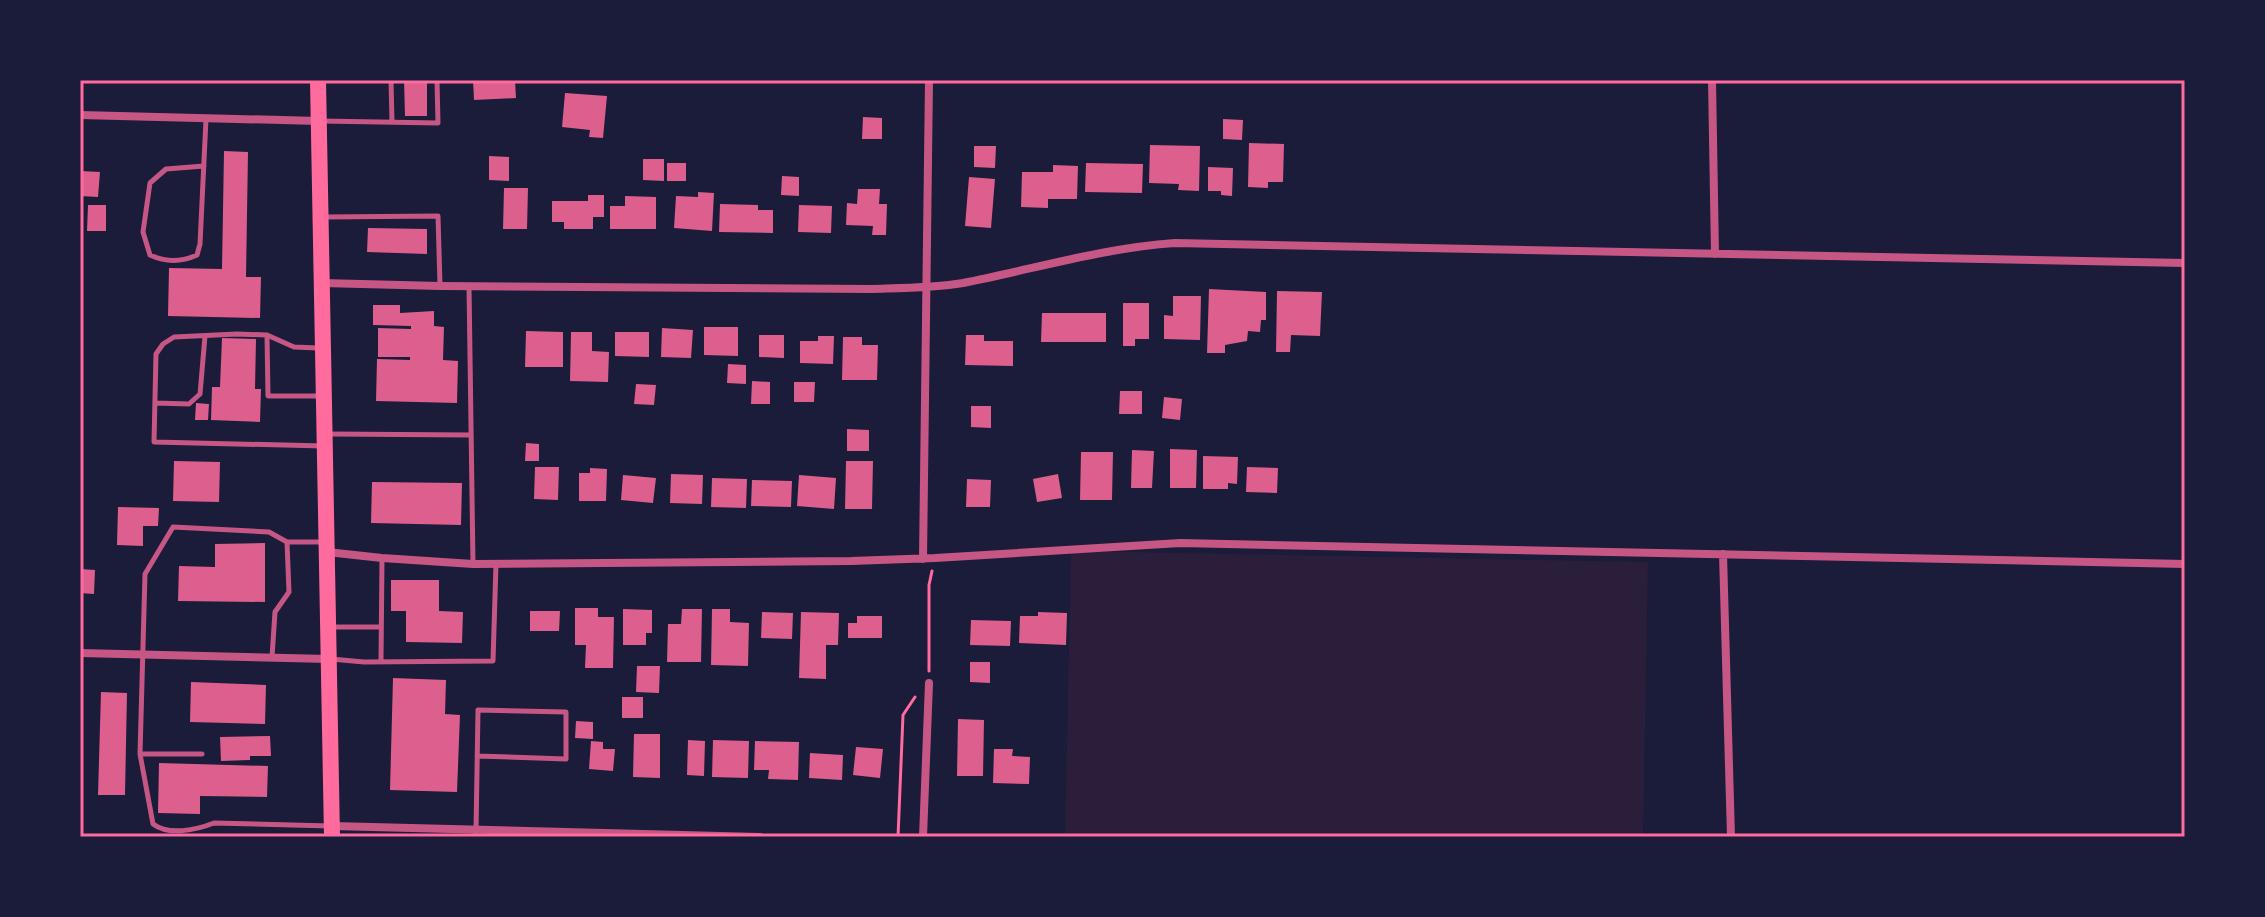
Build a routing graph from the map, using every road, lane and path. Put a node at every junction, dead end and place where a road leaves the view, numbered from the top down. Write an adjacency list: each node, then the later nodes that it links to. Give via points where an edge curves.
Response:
1 (318, 80): 8 (main road)
2 (391, 80): 9 (lane)
3 (437, 80): 9 (lane, via 438,123)
4 (929, 80): 17 (street)
5 (1712, 80): 12 (street)
6 (80, 115): 7 (street)
7 (206, 119): 8 (street); 10 (lane)
8 (319, 121): 9 (lane); 11 (main road)
9 (392, 122)
10 (204, 166): 10 (lane, via 197,255 185,261 159,260 150,255 143,232 150,183 166,169)
11 (320, 217): 14 (main road); 15 (lane, via 438,216)
12 (1715, 254): 13 (street); 17 (street, via 1175,243 1114,249)
13 (2185, 263)
14 (322, 283): 15 (street); 20 (main road)
15 (440, 286): 16 (street)
16 (469, 286): 17 (street); 23 (lane)
17 (925, 288): 29 (street)
18 (267, 335): 19 (lane); 20 (lane, via 294,347); 21 (lane, via 268,396)
19 (205, 336): 22 (lane, via 174,337 163,344 156,354); 22 (lane, via 200,394 189,404)
20 (323, 348): 21 (main road)
21 (324, 396): 24 (main road)
22 (155, 403): 24 (lane, via 154,442)
23 (471, 435): 24 (lane); 30 (lane)
24 (325, 440): 26 (main road)
25 (287, 542): 26 (lane); 36 (lane, via 269,532 173,527 145,574); 37 (lane, via 289,592 275,612)
26 (327, 547): 28 (street); 33 (main road)
27 (1723, 554): 29 (street, via 1180,543); 32 (street); 49 (street)
28 (382, 558): 30 (street); 34 (lane)
29 (923, 559): 31 (street)
30 (473, 564): 31 (street)
31 (496, 564): 39 (lane, via 493,661)
32 (2185, 564)
33 (328, 627): 34 (lane); 38 (main road)
34 (381, 627): 39 (lane)
35 (80, 653): 36 (street)
36 (142, 654): 37 (street); 41 (lane)
37 (272, 657): 38 (street)
38 (329, 659): 39 (lane); 44 (main road)
39 (381, 662)
40 (929, 683): 48 (street)
41 (140, 754): 42 (lane); 44 (lane, via 153,824 161,830 197,830 214,823)
42 (202, 754)
43 (477, 756): 43 (lane, via 566,759 566,712 478,710); 45 (lane)
44 (332, 832): 45 (street)
45 (476, 832): 46 (street)
46 (507, 835): 47 (street)
47 (760, 837)
48 (923, 837)
49 (1731, 837)

